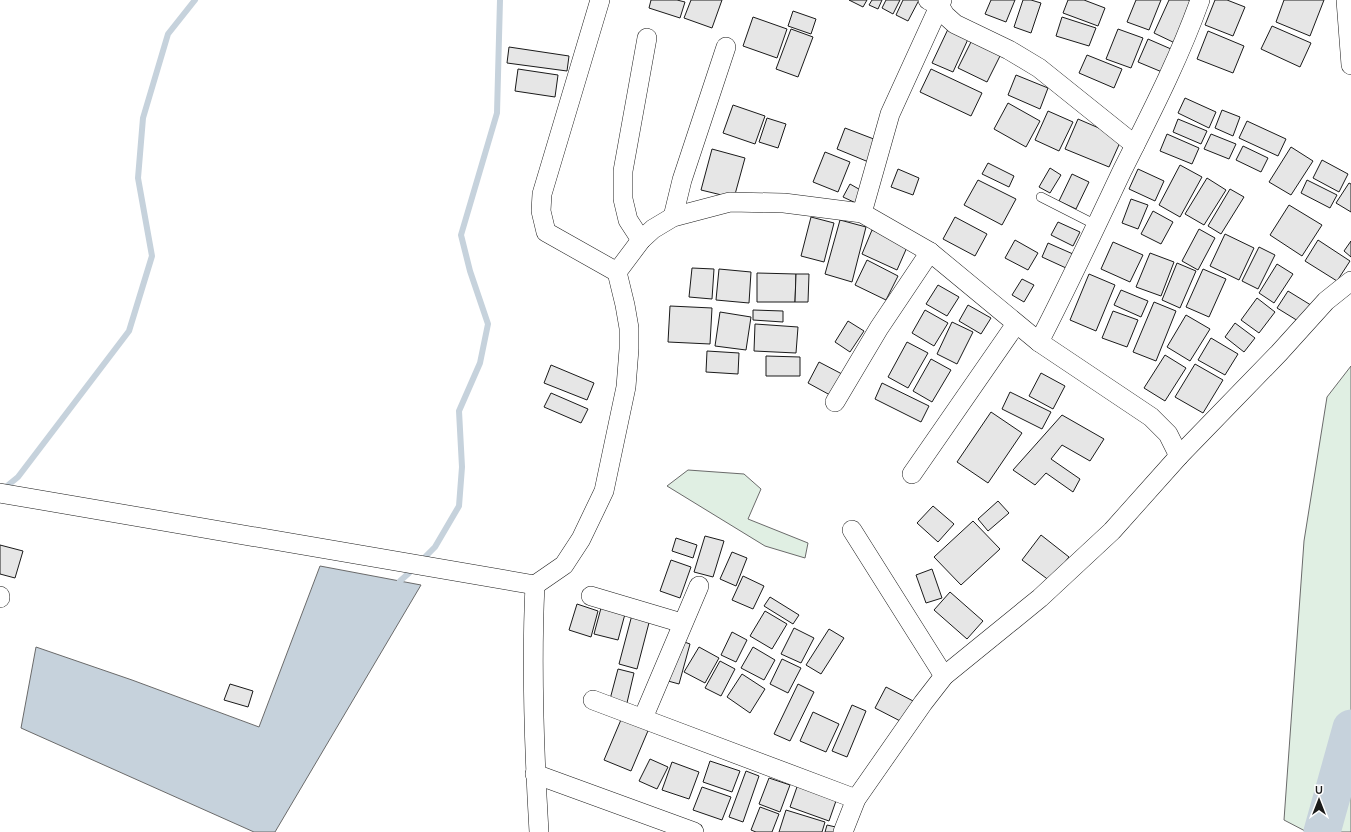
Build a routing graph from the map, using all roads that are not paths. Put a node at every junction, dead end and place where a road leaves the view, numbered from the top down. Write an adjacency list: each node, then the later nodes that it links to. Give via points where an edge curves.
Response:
1 (600, 0): 15 (street, via 542,194 541,211 546,232)
2 (1200, 0): 8 (street)
3 (1346, 0): 7 (street)
4 (936, 2): 8 (street, via 955,24 1009,50 1039,68); 10 (street, via 890,114)
5 (647, 38): 13 (street, via 623,171 623,199 628,220)
6 (726, 47): 11 (street, via 682,180)
7 (1351, 66)
8 (1135, 145): 12 (street)
9 (1041, 197): 12 (lane)
10 (862, 213): 11 (street, via 784,203 730,202); 14 (street)
11 (673, 217): 13 (street)
12 (1096, 225): 18 (street, via 1070,284)
13 (641, 240): 15 (street)
14 (930, 252): 17 (street); 19 (street, via 879,328)
15 (617, 272): 24 (street, via 629,328 629,349 626,387 604,491 581,539 564,565)
16 (1351, 281): 20 (street, via 1326,301 1280,353)
17 (1016, 324): 18 (street); 21 (street)
18 (1039, 342): 20 (street, via 1151,417 1168,434)
19 (835, 402)
20 (1179, 456): 28 (street, via 1112,531 1040,598)
21 (912, 474)
22 (0, 493): 24 (street)
23 (852, 530): 28 (street)
24 (535, 584): 31 (street, via 532,649)
25 (699, 586): 27 (street)
26 (591, 596): 27 (street)
27 (682, 623): 30 (street)
28 (944, 676): 32 (street)
29 (593, 700): 30 (street)
30 (643, 718): 32 (street)
31 (536, 774): 33 (street); 34 (street)
32 (856, 800): 35 (street)
33 (539, 832)
34 (694, 832)
35 (843, 832)

